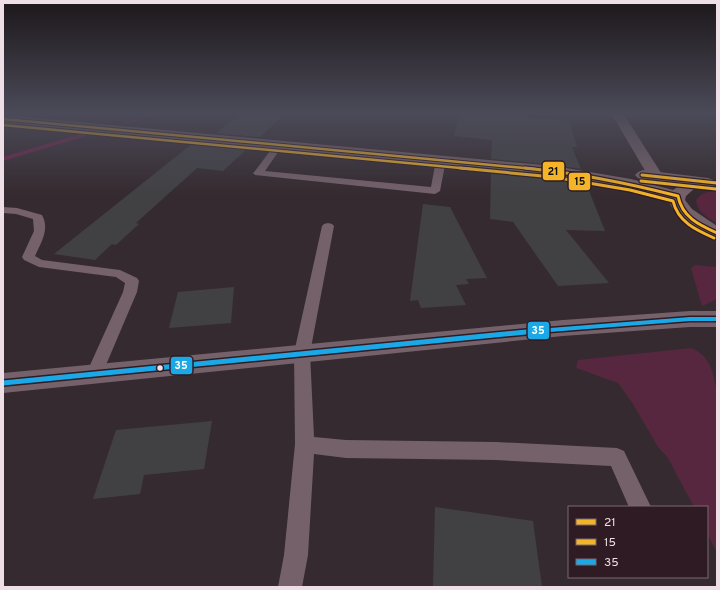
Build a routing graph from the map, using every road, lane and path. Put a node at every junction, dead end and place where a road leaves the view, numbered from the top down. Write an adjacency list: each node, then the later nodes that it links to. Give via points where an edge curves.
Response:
1 (232, 141): 3 (street)
2 (633, 141): 6 (street)
3 (280, 145): 4 (street); 4 (lane, via 258,173 435,191)
4 (441, 160): 5 (street)
5 (554, 171): 6 (street, via 578,170); 8 (street, via 631,184)
6 (655, 176): 7 (street)
7 (712, 183): 8 (street, via 693,185)
8 (678, 196): 11 (street, via 680,208 686,214)
9 (3, 210): 14 (lane, via 38,217 40,231 28,257 39,263 120,274 132,281 130,292)
10 (328, 226): 13 (lane)
11 (717, 233)
12 (717, 319): 13 (street, via 563,328)
13 (302, 353): 14 (street); 16 (lane)
14 (94, 374): 15 (street)
15 (3, 383)
16 (305, 444): 17 (lane, via 346,449 496,451 617,457); 18 (lane, via 296,555)
17 (640, 506)
18 (290, 587)

